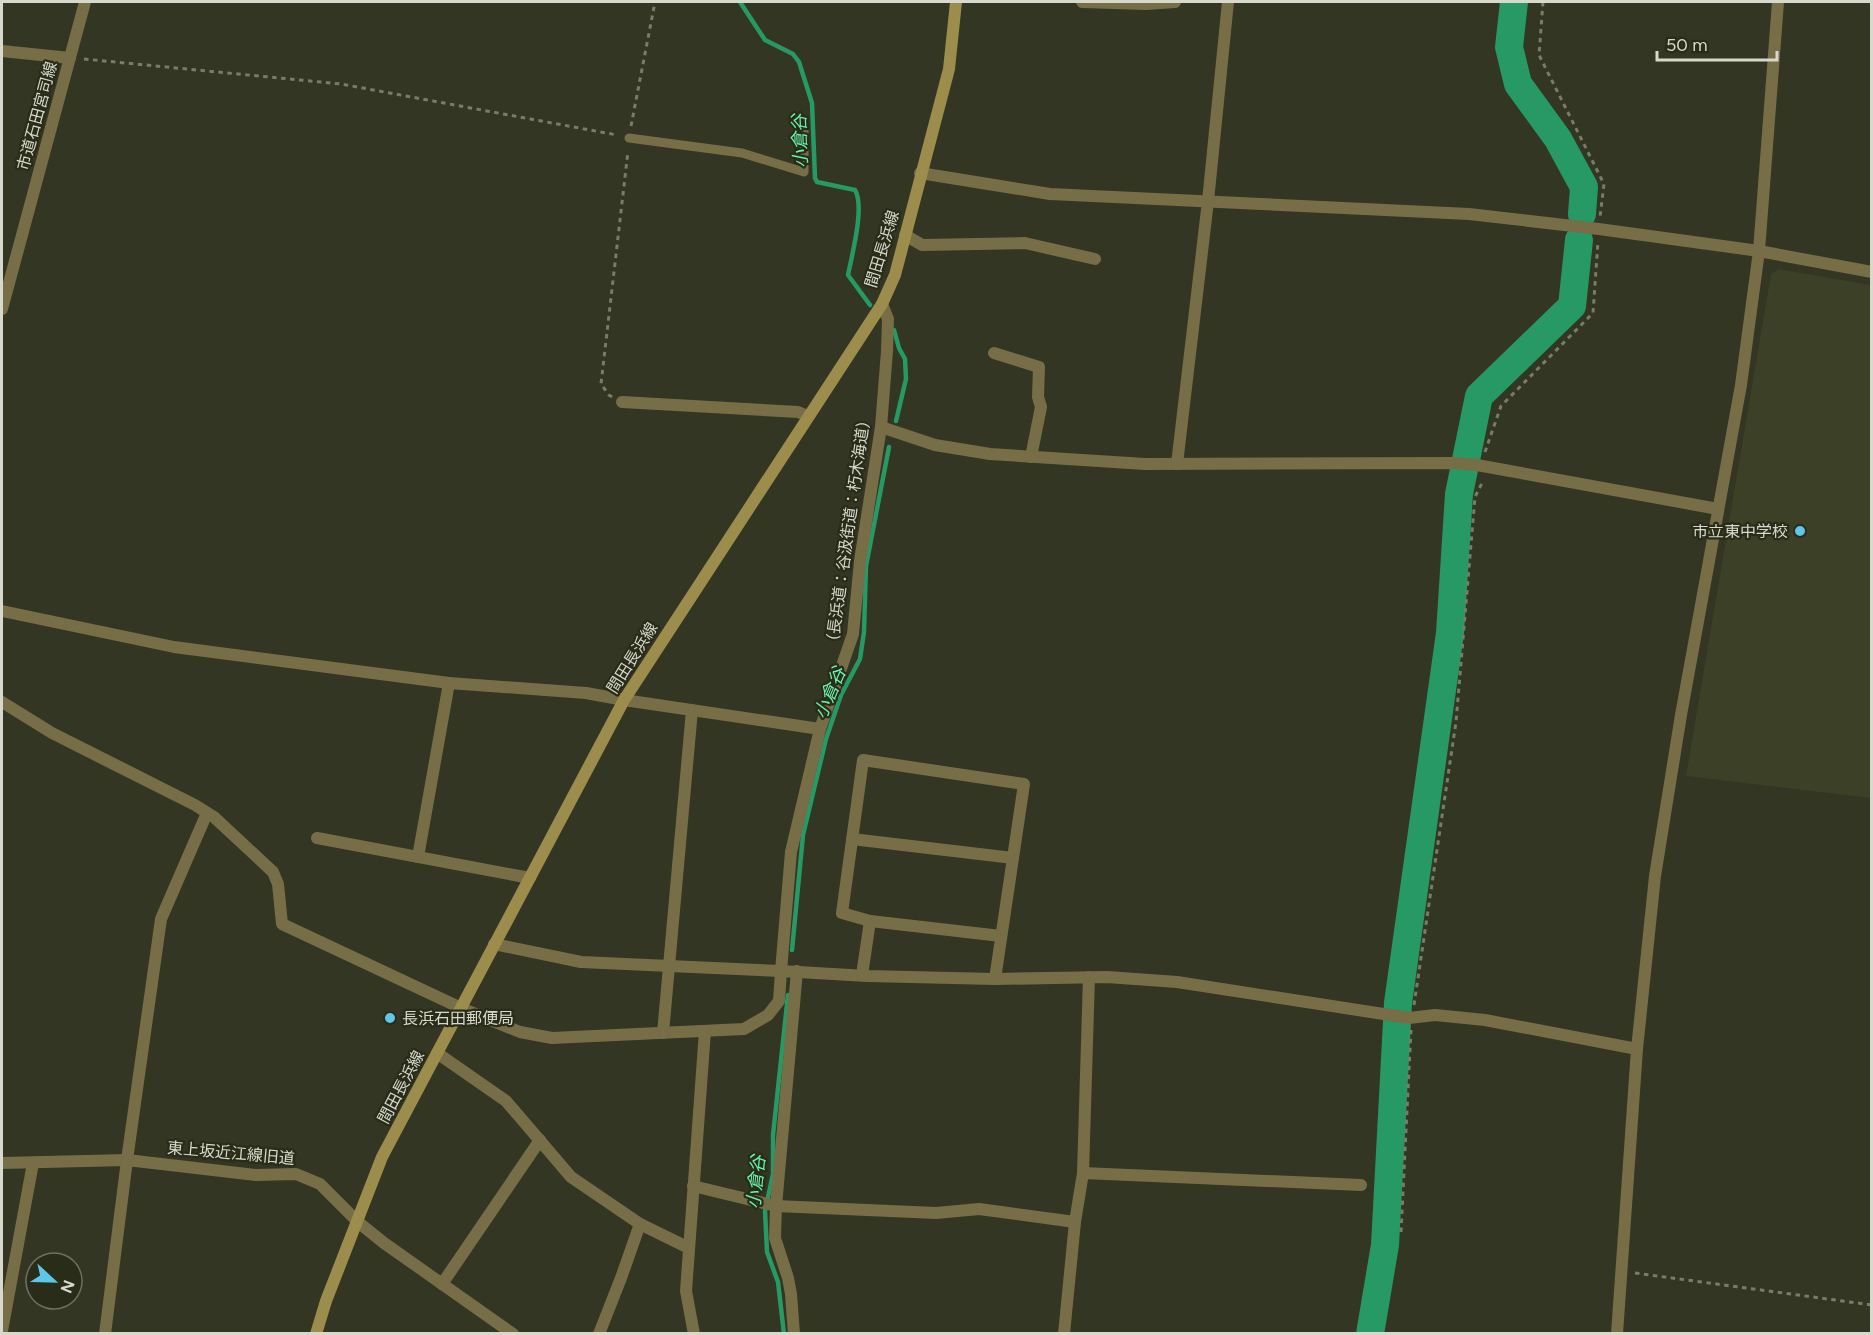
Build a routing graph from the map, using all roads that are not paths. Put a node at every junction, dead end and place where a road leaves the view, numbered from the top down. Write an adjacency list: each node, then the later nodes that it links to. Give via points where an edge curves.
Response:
1 (85, 2): 8 (street, 市道石田宮司線)
2 (956, 2): 11 (main road, 間田長浜線, via 949,69)
3 (1082, 2): 4 (street)
4 (1175, 2)
5 (1228, 2): 12 (street)
6 (1778, 2): 14 (street)
7 (2, 51): 8 (street)
8 (70, 58): 18 (street, 市道石田宮司線)
9 (804, 131): 10 (lane, via 804,172 742,153)
10 (629, 138)
11 (920, 173): 12 (street, via 1050,194); 13 (main road, 間田長浜線)
12 (1208, 201): 14 (street, via 1469,214); 24 (street)
13 (905, 235): 15 (street, via 922,245 1025,243); 17 (main road, 間田長浜線, via 895,275)
14 (1759, 251): 16 (street); 25 (street, via 1741,385)
15 (1095, 259)
16 (1872, 272)
17 (882, 304): 21 (main road, 間田長浜線); 22 (street, (長浜道：谷汲街道：朽木海道), via 888,319)
18 (2, 309)
19 (994, 353): 23 (street, via 1039,367 1041,407)
20 (622, 402): 21 (street, via 798,412)
21 (808, 416): 28 (main road, 間田長浜線)
22 (881, 427): 23 (street, via 934,445); 31 (street, (長浜道：谷汲街道：朽木海道), via 853,633)
23 (1031, 457): 24 (street)
24 (1177, 464): 25 (street, via 1454,463)
25 (1718, 509): 50 (street, via 1655,876)
26 (2, 611): 27 (street, via 174,647)
27 (449, 683): 28 (street, via 586,693); 35 (street)
28 (624, 700): 30 (street); 37 (main road, 間田長浜線)
29 (2, 702): 32 (street, via 52,733)
30 (692, 710): 31 (street); 41 (street)
31 (820, 729): 42 (street, (長浜道：谷汲街道：朽木海道), via 791,852)
32 (207, 813): 47 (street, (長浜道：谷汲街道：朽木海道), via 273,872 282,924); 53 (street, via 161,919)
33 (317, 838): 35 (street)
34 (852, 839): 36 (street); 36 (street, via 864,759 1024,784); 38 (street, via 842,914)
35 (418, 857): 37 (street)
36 (1013, 858): 39 (street)
37 (530, 878): 40 (main road, 間田長浜線)
38 (870, 921): 39 (street); 44 (street)
39 (1001, 936): 46 (street)
40 (494, 944): 41 (street, via 581,962); 47 (main road, 間田長浜線)
41 (670, 965): 42 (street); 49 (street)
42 (781, 970): 43 (street); 48 (street, (長浜道：谷汲街道：朽木海道), via 779,1001 768,1015 744,1029)
43 (797, 971): 44 (street); 59 (street)
44 (862, 975): 46 (street)
45 (1089, 977): 46 (street); 50 (street, via 1177,982 1410,1018 1435,1015 1485,1020); 56 (street)
46 (995, 979)
47 (461, 1008): 49 (street, (長浜道：谷汲街道：朽木海道), via 520,1032 552,1038); 51 (main road, 間田長浜線)
48 (705, 1031): 49 (street, (長浜道：谷汲街道：朽木海道)); 58 (street)
49 (663, 1033)
50 (1636, 1049): 73 (street)
51 (437, 1053): 52 (street, via 506,1101); 60 (main road, 間田長浜線, via 382,1157)
52 (540, 1140): 62 (street, via 571,1177); 64 (street)
53 (127, 1160): 54 (street, 東上坂近江線旧道); 60 (street, 東上坂近江線旧道, via 256,1175 296,1174 320,1184); 68 (street)
54 (33, 1162): 55 (street, 東上坂近江線旧道); 65 (street)
55 (2, 1163)
56 (1083, 1173): 57 (street); 61 (street)
57 (1361, 1185)
58 (693, 1186): 59 (street); 63 (street)
59 (776, 1206): 61 (street, via 936,1213 979,1209); 71 (street, via 775,1238 788,1278)
60 (357, 1222): 64 (street, 東上坂近江線旧道); 66 (main road, 間田長浜線)
61 (1075, 1222): 72 (street)
62 (640, 1224): 63 (street); 69 (street)
63 (689, 1248): 70 (street, via 686,1291)
64 (442, 1284): 67 (street, 東上坂近江線旧道)
65 (2, 1331)
66 (319, 1332)
67 (507, 1332)
68 (105, 1334)
69 (599, 1334)
70 (694, 1334)
71 (794, 1334)
72 (1064, 1334)
73 (1617, 1334)

